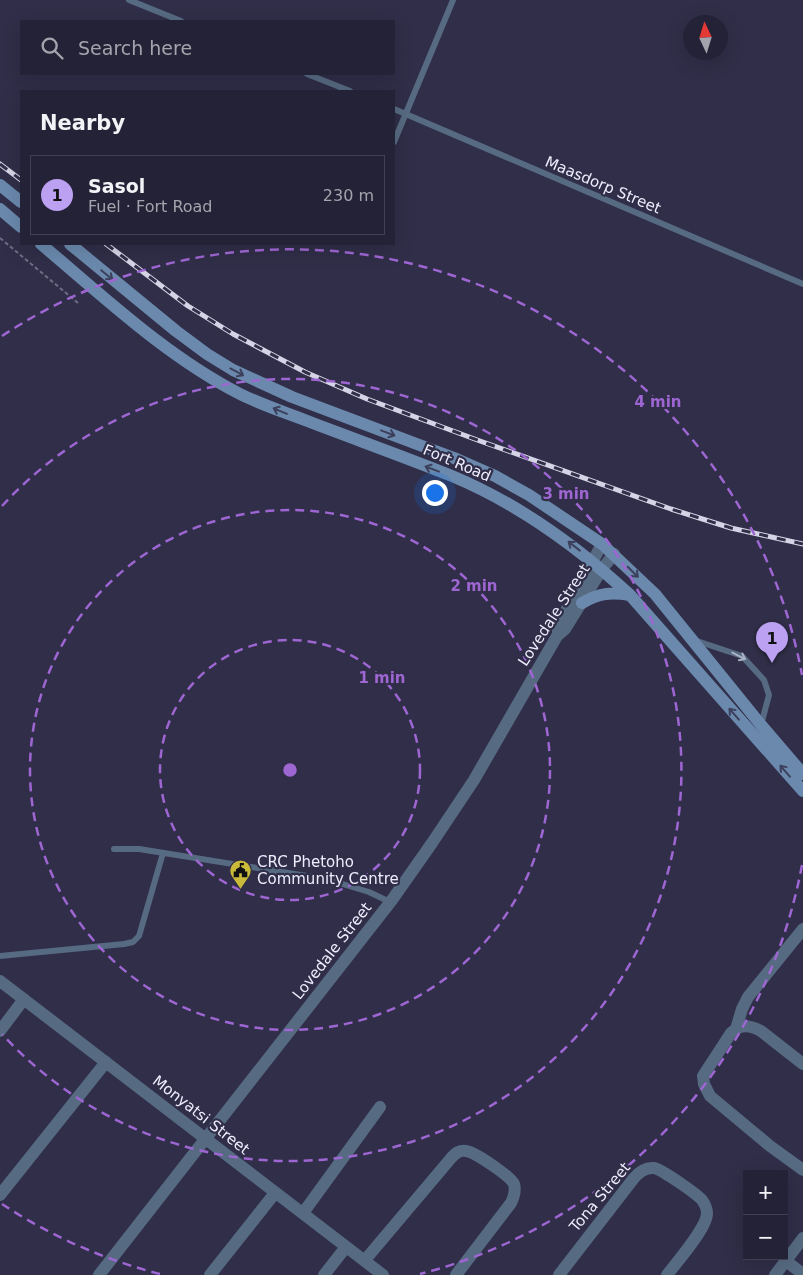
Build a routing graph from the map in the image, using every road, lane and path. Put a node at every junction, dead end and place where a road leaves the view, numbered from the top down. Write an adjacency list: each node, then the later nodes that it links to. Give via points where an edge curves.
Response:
1 (129, 0): 3 (lane)
2 (453, 0): 7 (lane)
3 (178, 20)
4 (310, 75): 5 (lane)
5 (347, 90)
6 (395, 110): 7 (lane, Maasdorp Street)
7 (406, 114): 8 (lane); 16 (lane, Maasdorp Street)
8 (395, 140)
9 (0, 185): 10 (main road)
10 (20, 201)
11 (0, 209): 12 (main road)
12 (20, 226)
13 (0, 238): 17 (path)
14 (42, 245): 19 (main road, Fort Road)
15 (71, 245): 18 (main road, Fort Road, one-way to 18)
16 (803, 284)
17 (78, 303)
18 (176, 331): 19 (main road); 20 (main road, Fort Road, one-way to 20, via 207,354 260,384 495,476 530,495)
19 (163, 345): 22 (main road, Fort Road, one-way to 19, via 563,538 490,494 242,394 206,375)
20 (602, 544): 21 (main road, Fort Road); 22 (street)
21 (614, 554): 23 (street, Lovedale Street); 27 (main road, Fort Road, one-way to 27, via 655,594)
22 (592, 561): 23 (main road, Fort Road); 26 (street, via 558,625)
23 (602, 569): 24 (main road, Fort Road); 25 (street, Lovedale Street)
24 (630, 595): 25 (main road, via 602,594); 30 (main road, Fort Road, one-way to 24)
25 (582, 603): 26 (street, Lovedale Street)
26 (557, 636): 33 (street, Lovedale Street, via 474,780)
27 (693, 640): 28 (main road, Fort Road); 28 (lane, one-way to 28, via 742,656 764,680 769,695)
28 (761, 725): 29 (main road, Fort Road)
29 (803, 774)
30 (803, 791)
31 (114, 849): 32 (lane)
32 (163, 853): 33 (lane, via 326,879); 35 (lane, via 139,936 133,942)
33 (390, 902): 43 (street, Lovedale Street)
34 (803, 929): 38 (street, via 748,996)
35 (0, 956)
36 (0, 981): 37 (street, Monyatsi Street)
37 (24, 999): 39 (street); 40 (street, Monyatsi Street)
38 (736, 1028): 41 (street, via 754,1027); 44 (street, via 704,1076 706,1089 762,1140)
39 (0, 1031)
40 (106, 1062): 43 (street, Monyatsi Street); 46 (street)
41 (803, 1064)
42 (380, 1107): 47 (street)
43 (206, 1139): 45 (street, Monyatsi Street); 53 (street, Lovedale Street)
44 (803, 1170)
45 (275, 1193): 47 (street, Monyatsi Street); 54 (street)
46 (0, 1195)
47 (303, 1213): 49 (street, Monyatsi Street)
48 (803, 1238): 51 (street)
49 (346, 1247): 50 (street, Monyatsi Street); 55 (street)
50 (364, 1260): 56 (street, Monyatsi Street); 57 (street, via 452,1157 465,1150 510,1178 515,1192 511,1203)
51 (786, 1261): 52 (street); 60 (street)
52 (803, 1274)
53 (99, 1275)
54 (210, 1275)
55 (324, 1275)
56 (382, 1275)
57 (456, 1275)
58 (559, 1275): 59 (street, Tona Street, via 634,1178 645,1169 652,1168 662,1171 701,1198 707,1212 703,1227)
59 (668, 1275)
60 (775, 1275)

